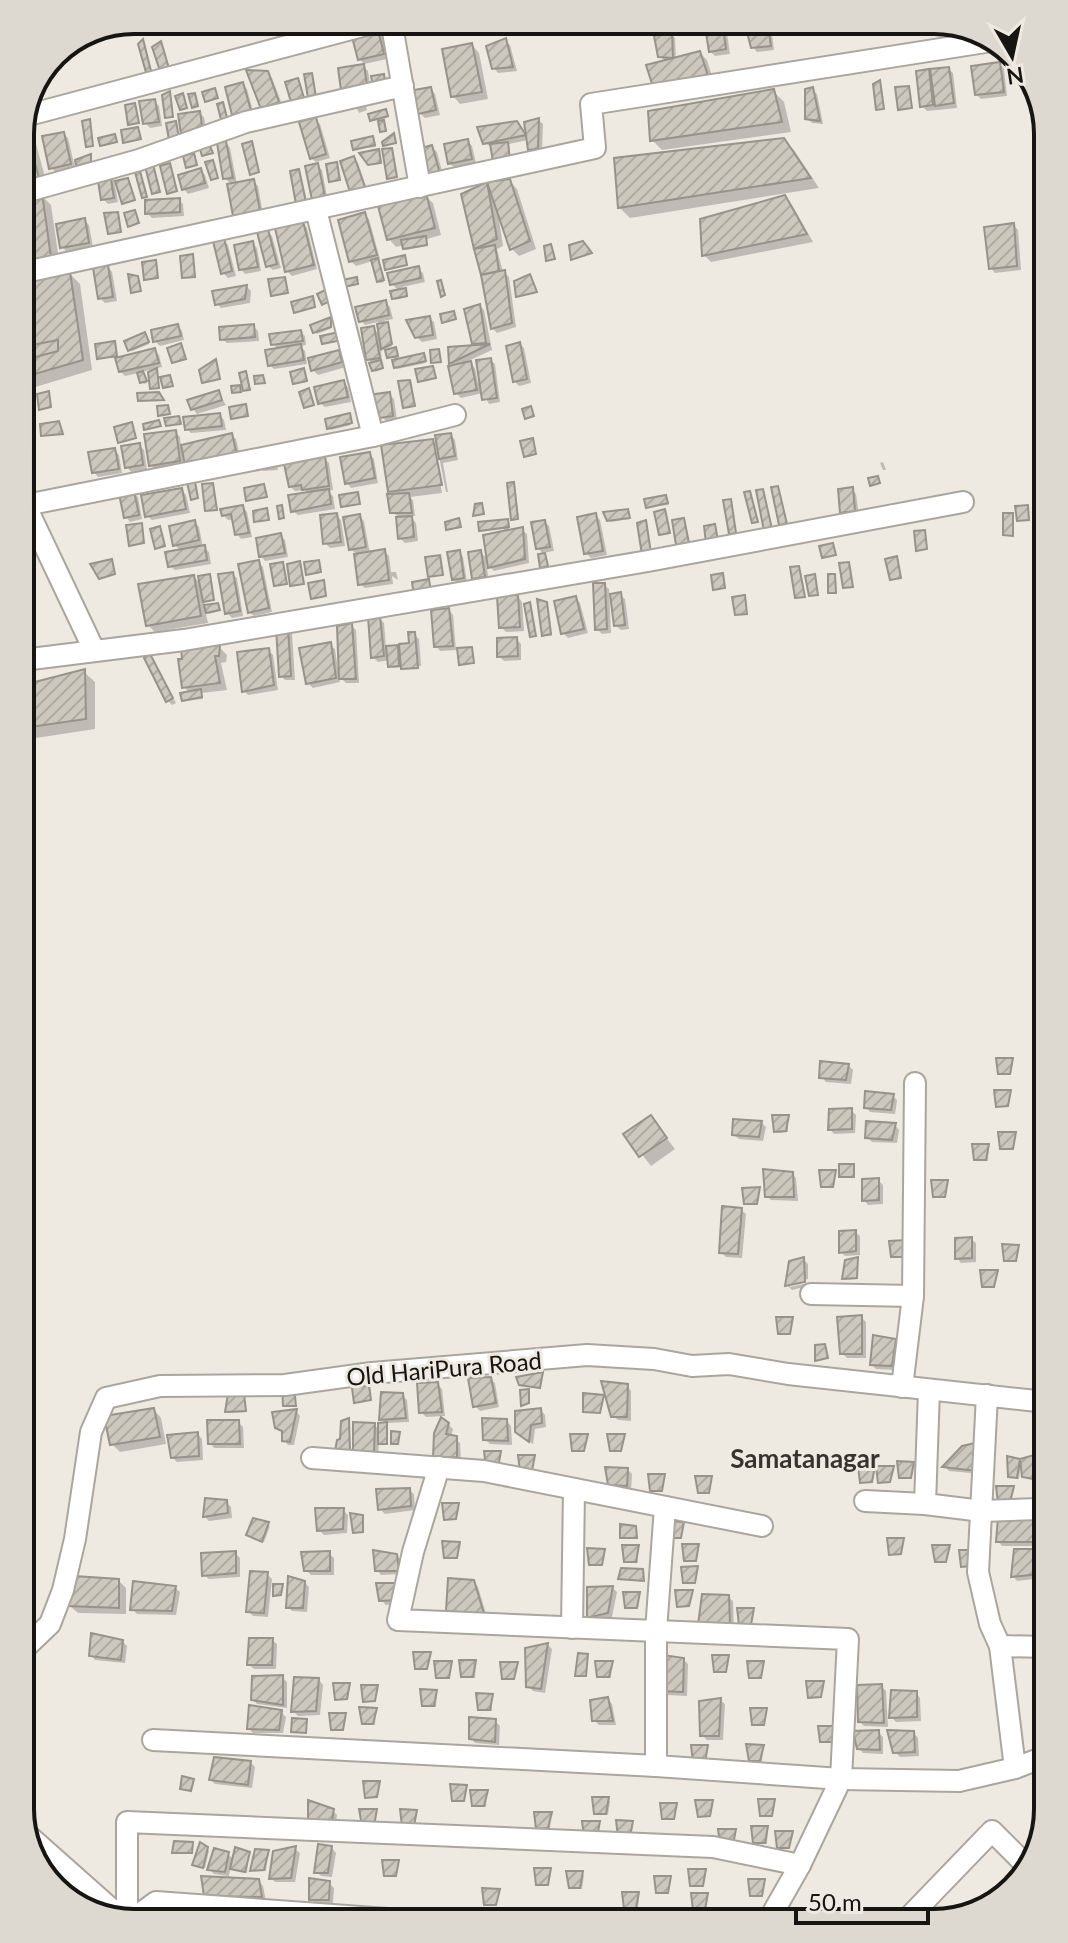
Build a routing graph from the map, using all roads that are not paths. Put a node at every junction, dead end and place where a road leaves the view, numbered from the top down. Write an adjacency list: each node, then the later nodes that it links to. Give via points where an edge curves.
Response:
1 (332, 34): 5 (street)
2 (394, 34): 4 (street)
3 (972, 44): 6 (street, via 591,104 595,148)
4 (403, 86): 6 (street); 7 (street, via 246,122)
5 (36, 113)
6 (420, 187): 8 (street)
7 (34, 189)
8 (316, 210): 9 (street); 11 (street)
9 (34, 270)
10 (455, 415): 11 (street)
11 (373, 436): 12 (street)
12 (34, 500)
13 (963, 502): 15 (street, via 184,640)
14 (34, 523): 15 (street)
15 (94, 650): 16 (street)
16 (34, 658)
17 (915, 1083): 19 (street)
18 (811, 1294): 19 (street)
19 (913, 1296): 20 (street)
20 (902, 1387): 21 (street, Old HariPura Road); 35 (street, Old HariPura Road, via 729,1364 692,1366 587,1355 285,1385 186,1384 106,1398 86,1459 63,1590 50,1624)
21 (929, 1390): 22 (street, Old HariPura Road); 28 (street)
22 (987, 1395): 23 (street, Old HariPura Road); 31 (street)
23 (1034, 1401)
24 (312, 1458): 25 (street)
25 (439, 1467): 26 (street); 33 (street, via 398,1620)
26 (574, 1489): 29 (street); 33 (street)
27 (865, 1501): 28 (street)
28 (925, 1504): 31 (street)
29 (665, 1507): 32 (street); 34 (street)
30 (1034, 1509): 31 (street)
31 (982, 1511): 36 (street, via 978,1572)
32 (762, 1526)
33 (572, 1628): 34 (street)
34 (656, 1631): 40 (street); 42 (street, via 848,1639)
35 (34, 1639)
36 (1000, 1646): 37 (street); 41 (street)
37 (1034, 1647)
38 (153, 1740): 40 (street)
39 (1034, 1761): 41 (street)
40 (656, 1766): 42 (street)
41 (1015, 1768): 42 (street, via 959,1781)
42 (841, 1779): 45 (street)
43 (42, 1848): 46 (street)
44 (1020, 1859): 51 (street, via 992,1831)
45 (800, 1865): 47 (street, via 713,1847 127,1822); 50 (street)
46 (107, 1905)
47 (127, 1909)
48 (146, 1909): 49 (street, via 156,1902)
49 (252, 1909)
50 (775, 1909)
51 (917, 1909)

